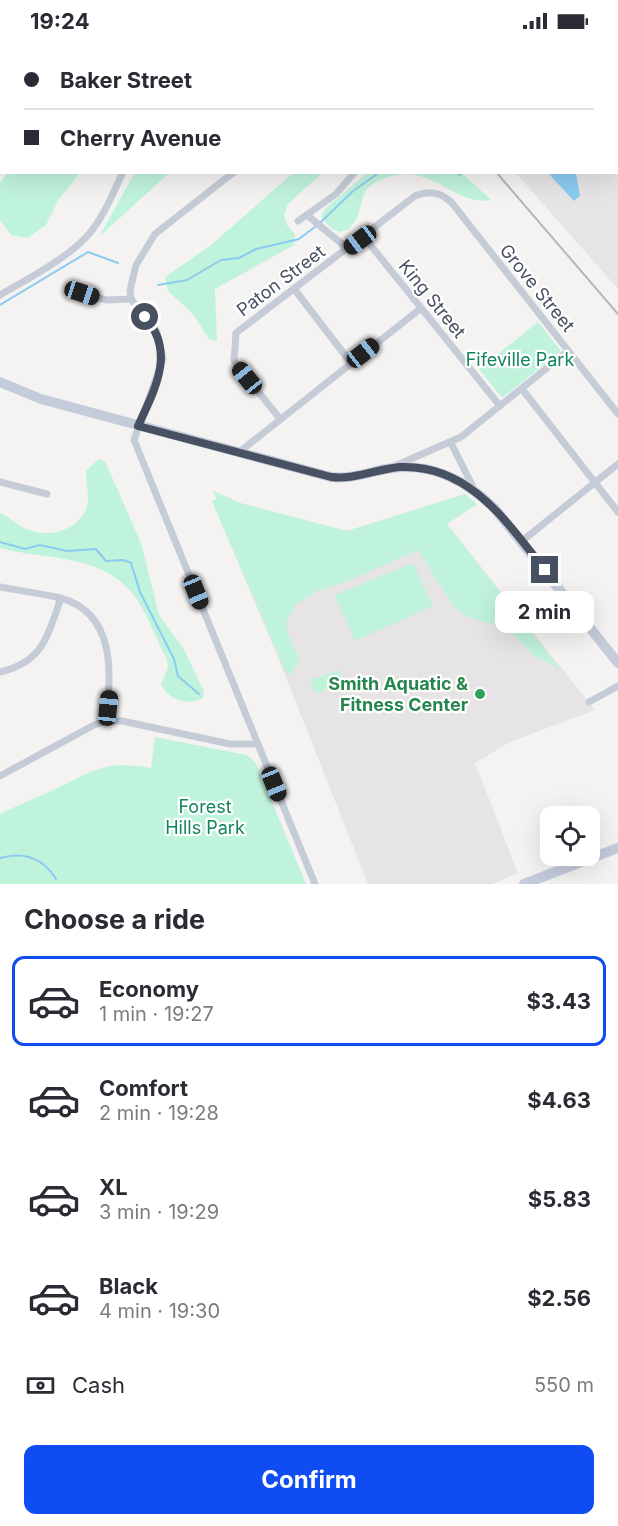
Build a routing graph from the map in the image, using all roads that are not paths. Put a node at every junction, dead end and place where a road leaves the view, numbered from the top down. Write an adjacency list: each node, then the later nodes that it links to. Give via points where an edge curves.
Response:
1 (122, 174): 11 (street, via 103,212 76,247)
2 (231, 174): 12 (street, via 148,242 134,269)
3 (353, 174): 5 (street, via 336,194)
4 (425, 193): 7 (street, Paton Street, via 415,196); 14 (street, Grove Street, via 442,195 452,203)
5 (307, 215): 6 (street); 8 (street)
6 (298, 222)
7 (364, 237): 8 (street, Paton Street); 13 (street, King Street)
8 (348, 249): 10 (street, Paton Street)
9 (68, 288): 12 (street, via 106,300)
10 (295, 290): 15 (street); 20 (street, Paton Street, via 234,336 237,365)
11 (0, 295)
12 (131, 299): 21 (street, via 157,333 163,359)
13 (420, 309): 15 (street); 18 (street, King Street)
14 (568, 351): 17 (street); 19 (street, Grove Street)
15 (351, 363): 20 (street)
16 (0, 382): 21 (street, via 41,399)
17 (522, 389): 18 (street); 27 (street)
18 (500, 406): 22 (street)
19 (618, 414)
20 (280, 419): 23 (street)
21 (138, 426): 23 (street); 39 (street, via 134,440)
22 (451, 443): 25 (street); 28 (street)
23 (238, 453): 25 (street, via 331,477 351,478)
24 (618, 464): 27 (street)
25 (390, 468): 28 (street, via 437,472)
26 (0, 482): 29 (street)
27 (595, 482): 30 (street); 31 (street)
28 (475, 490): 31 (street)
29 (47, 494)
30 (618, 512)
31 (522, 541): 34 (street)
32 (0, 587): 33 (street)
33 (61, 598): 35 (street, via 32,660); 38 (street, via 87,613 104,637 110,671)
34 (618, 663)
35 (0, 672)
36 (618, 686): 37 (street)
37 (589, 702)
38 (106, 721): 39 (street, via 230,744); 40 (street)
39 (258, 744): 43 (street)
40 (0, 776)
41 (618, 848): 42 (street)
42 (545, 880): 44 (street)
43 (315, 884)
44 (524, 884)

